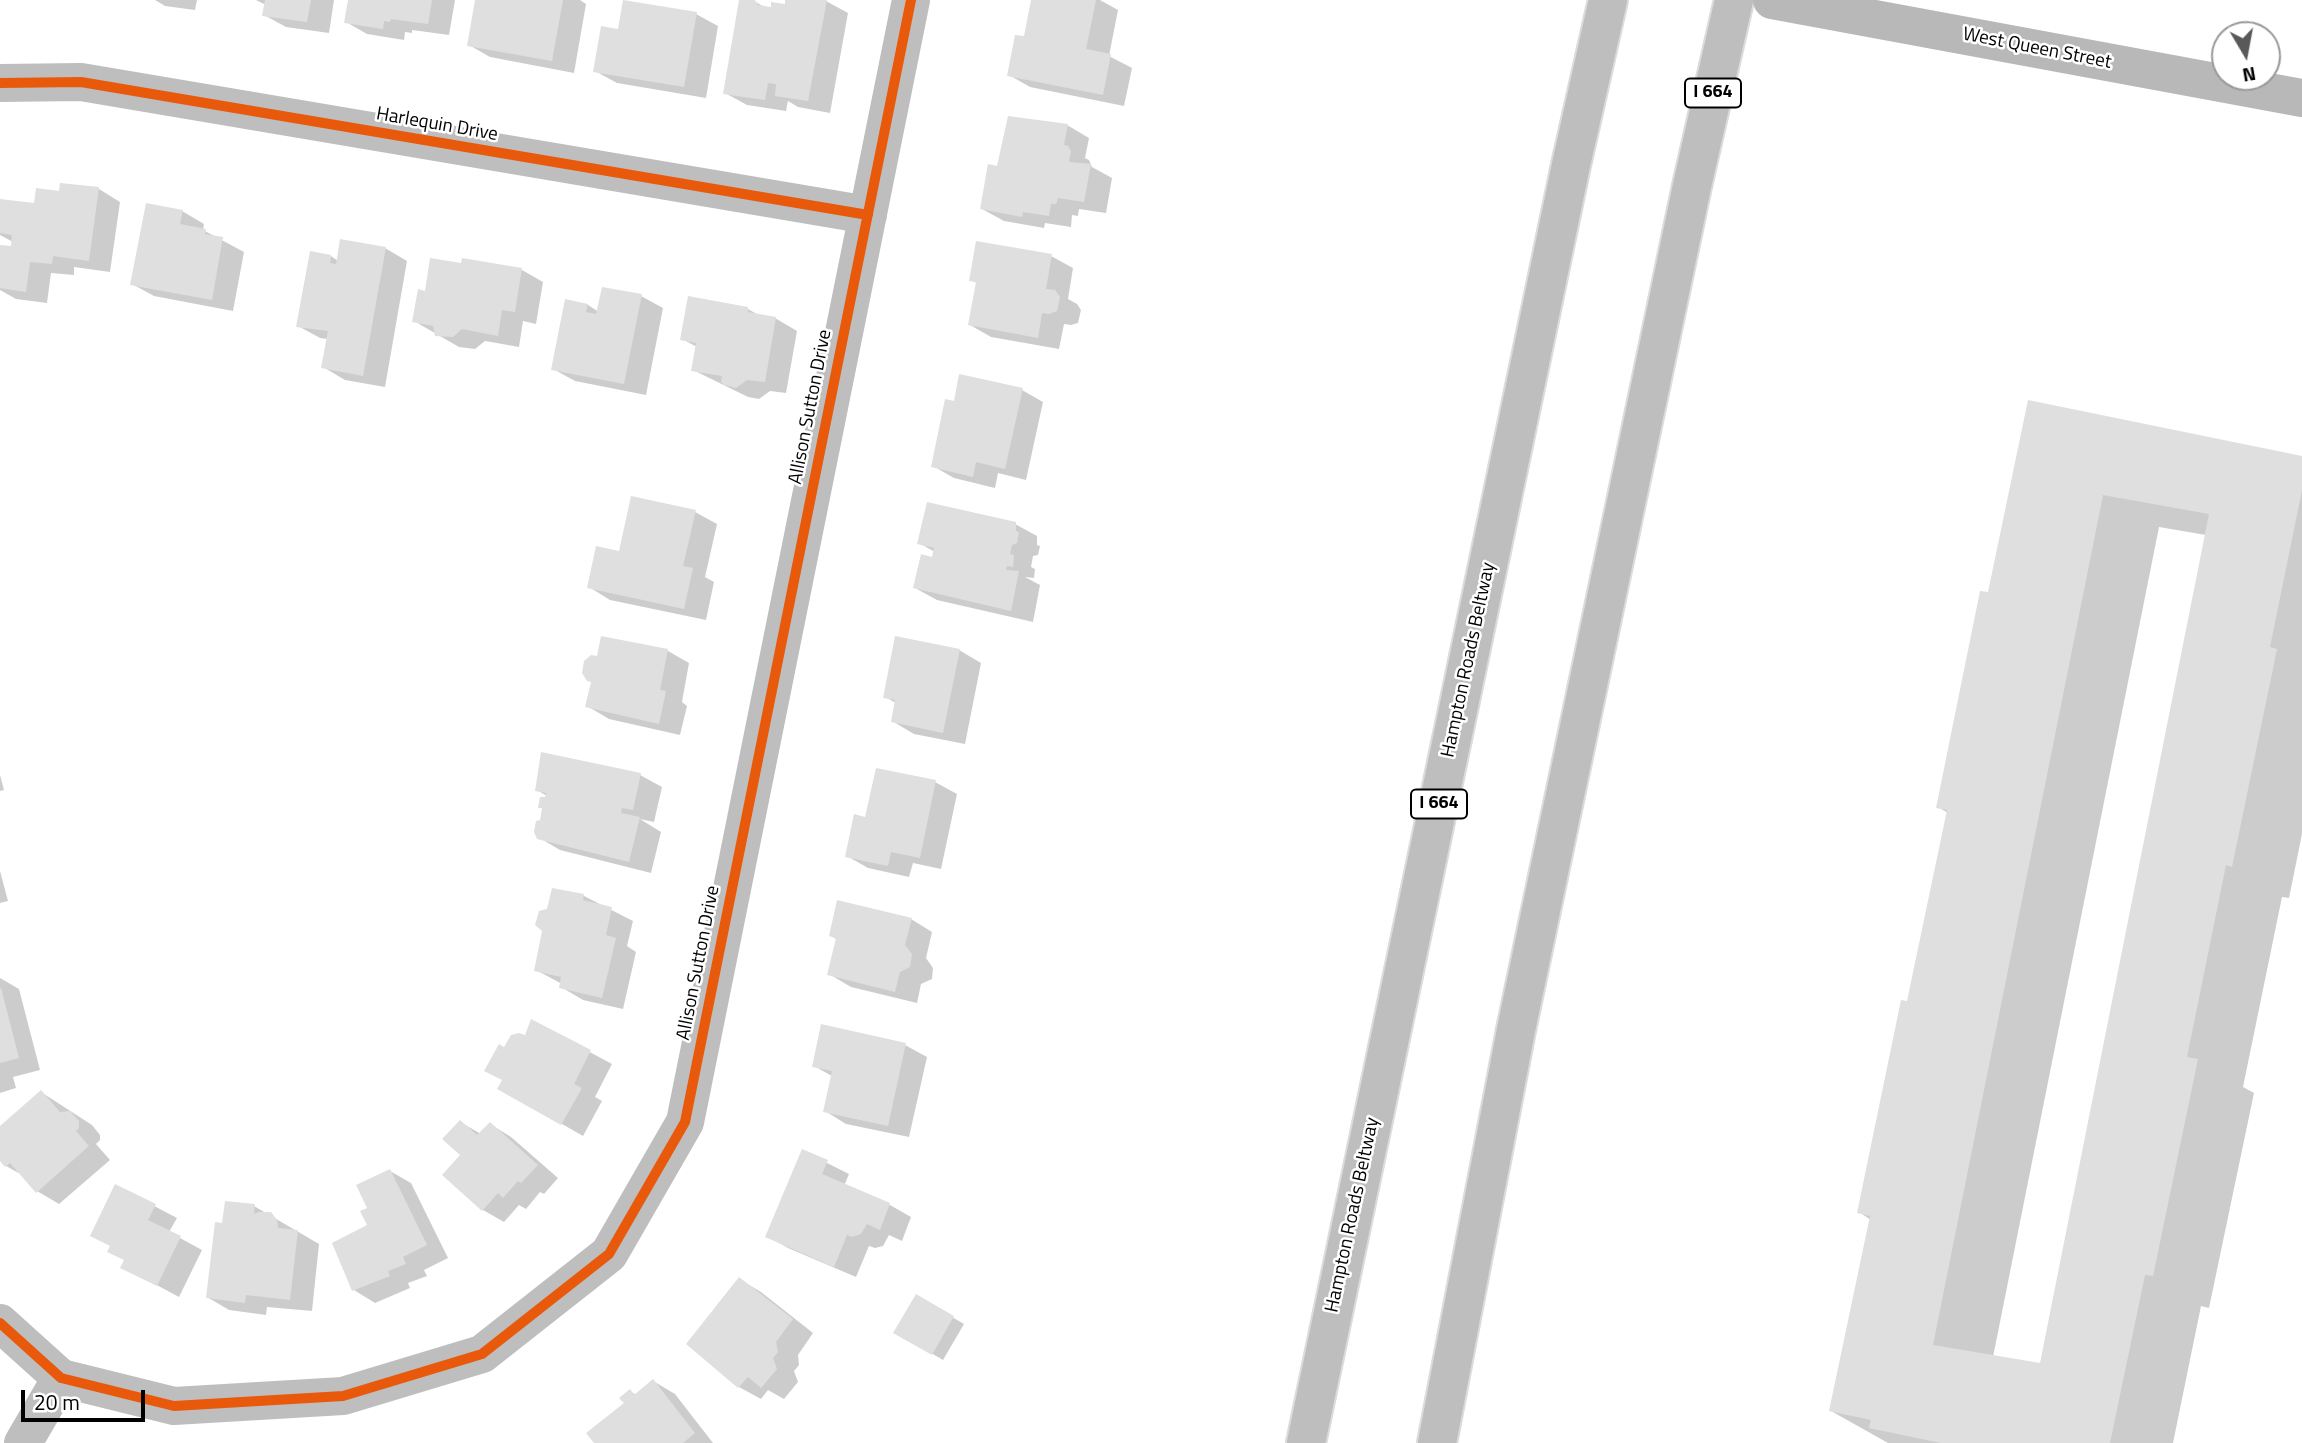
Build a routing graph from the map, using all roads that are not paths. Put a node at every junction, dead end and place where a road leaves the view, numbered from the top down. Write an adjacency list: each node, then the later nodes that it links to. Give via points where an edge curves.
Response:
1 (911, 0): 7 (main road, Allison Sutton Drive)
2 (1608, 0): 11 (main road, Hampton Roads Beltway / I 664)
3 (1734, 0): 12 (main road, I 664, via 1516,1030)
4 (1772, 0): 6 (main road, West Queen Street)
5 (0, 83): 7 (main road, Harlequin Drive, via 81,82)
6 (2302, 98)
7 (868, 215): 9 (main road, Allison Sutton Drive, via 685,1122 609,1254 482,1354 343,1396 174,1406)
8 (0, 1323): 9 (main road, Allison Sutton Drive)
9 (61, 1378): 10 (main road)
10 (23, 1443)
11 (1306, 1443)
12 (1437, 1443)

